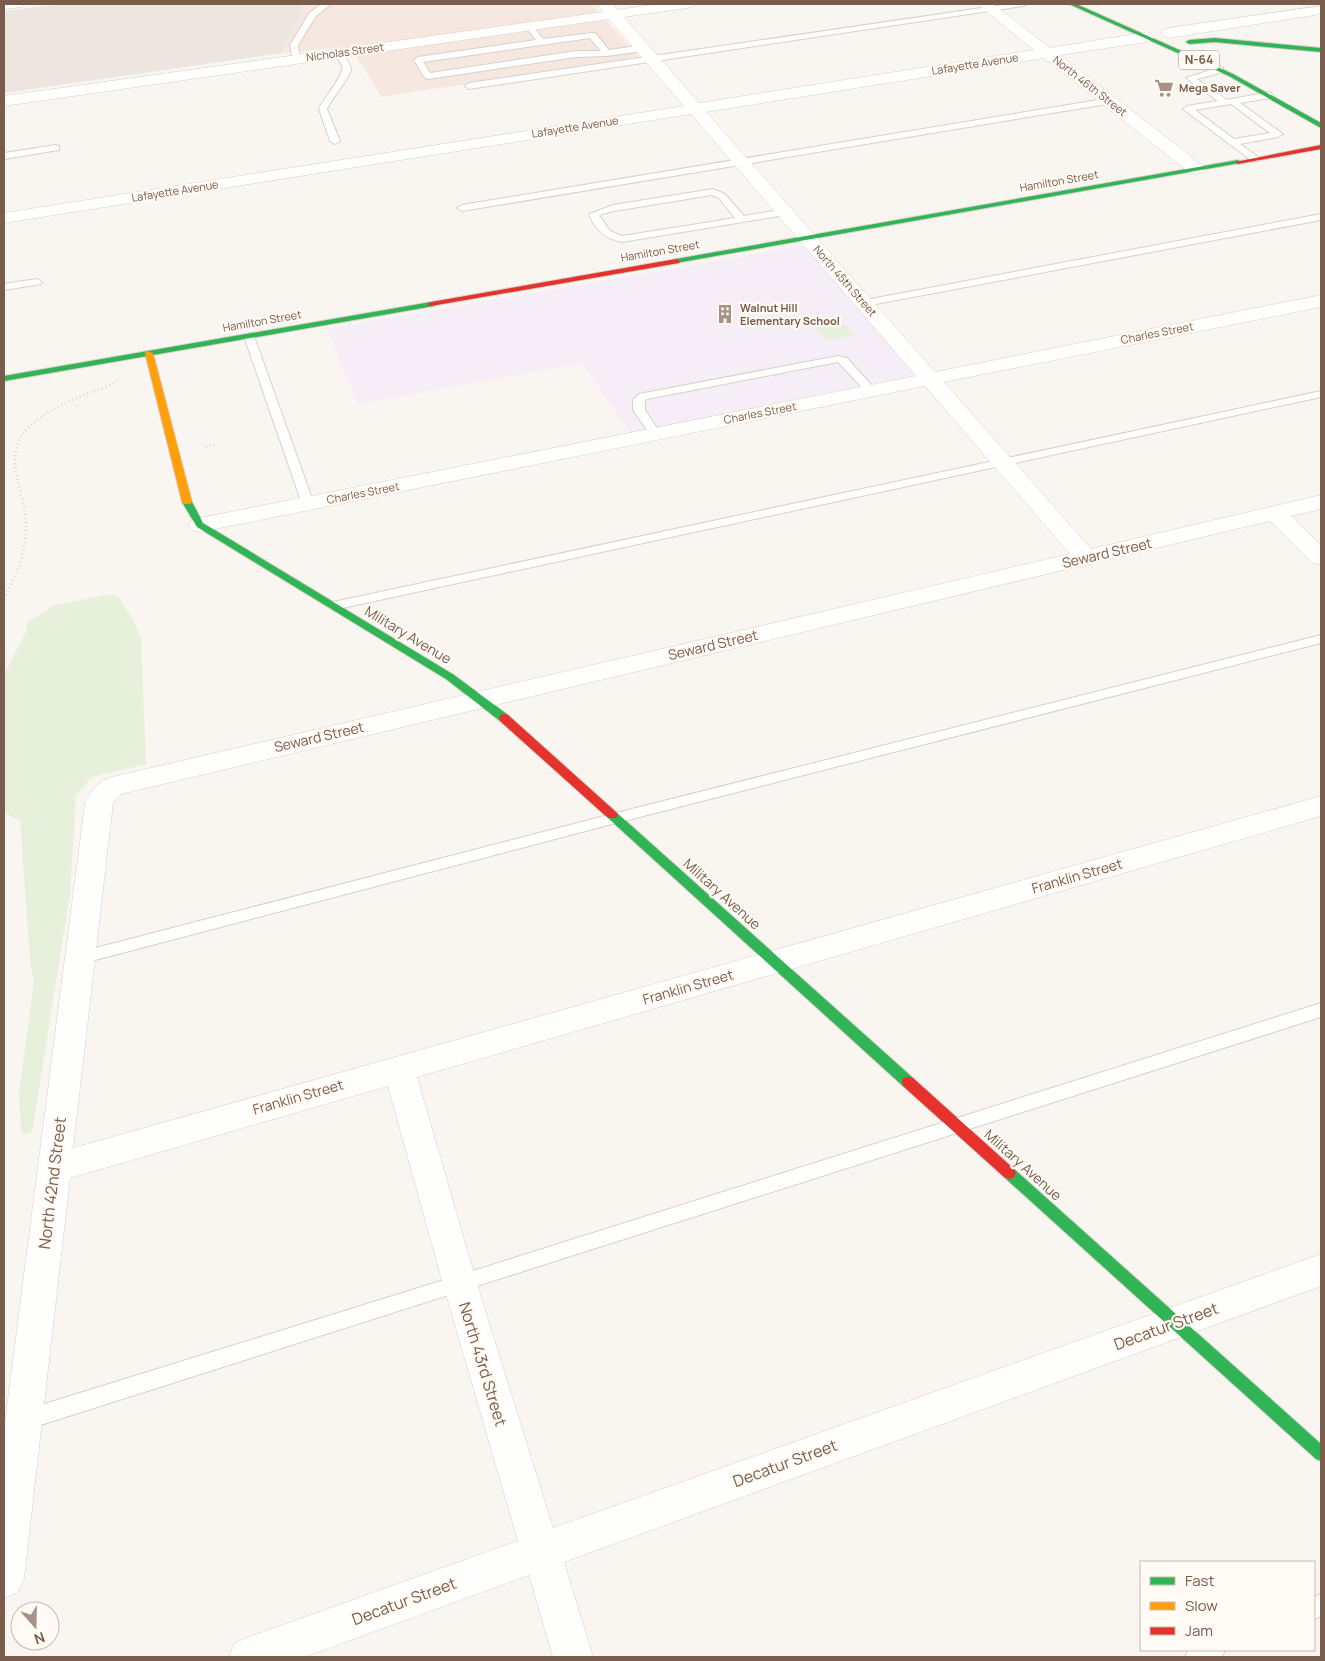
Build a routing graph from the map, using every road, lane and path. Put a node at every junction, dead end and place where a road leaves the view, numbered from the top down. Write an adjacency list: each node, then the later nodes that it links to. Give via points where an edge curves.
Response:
1 (17, 4): 6 (street)
2 (327, 4): 20 (lane, via 313,14 294,45)
3 (687, 4): 8 (street, Nicholas Street)
4 (1023, 4): 7 (lane)
5 (1072, 4): 11 (main road, N-64)
6 (4, 6)
7 (987, 6): 18 (lane); 19 (street, North 46th Street)
8 (608, 9): 10 (street, Nicholas Street); 18 (street, North 45th Street)
9 (1321, 10): 11 (street, Lafayette Avenue)
10 (529, 26): 12 (lane); 16 (street, Nicholas Street)
11 (1159, 33): 13 (main road, N-64); 19 (street, Lafayette Avenue); 21 (main road, N-64)
12 (541, 42): 17 (lane, via 592,35); 17 (lane, via 418,60 428,76 576,54)
13 (1189, 42): 14 (main road, via 1215,40); 15 (main road, N-64)
14 (1321, 50)
15 (1212, 52)
16 (338, 53): 20 (street, Nicholas Street); 29 (lane, via 347,74 331,90 323,108)
17 (607, 53): 18 (lane)
18 (647, 53): 22 (lane); 27 (street, North 45th Street)
19 (1048, 53): 25 (street, North 46th Street); 27 (street, Lafayette Avenue)
20 (296, 59): 24 (street, Nicholas Street)
21 (1220, 70): 23 (main road, N-64); 26 (lane, via 1190,78)
22 (469, 86)
23 (1270, 95): 26 (lane); 28 (main road, N-64)
24 (4, 101)
25 (1110, 101): 35 (lane); 36 (street, North 46th Street)
26 (1228, 102): 30 (lane, via 1187,109); 30 (lane, via 1278,134)
27 (695, 108): 35 (street, North 45th Street); 40 (street, Lafayette Avenue)
28 (1321, 126)
29 (335, 141)
30 (1232, 142): 34 (lane)
31 (56, 148): 33 (lane)
32 (1321, 148): 34 (main road, Hamilton Street)
33 (4, 156)
34 (1255, 159): 36 (main road, Hamilton Street)
35 (742, 162): 37 (lane); 38 (street, North 45th Street)
36 (1196, 169): 42 (main road, Hamilton Street)
37 (462, 208)
38 (785, 212): 41 (lane); 42 (street, North 45th Street)
39 (1321, 217): 46 (lane)
40 (4, 218)
41 (741, 219): 41 (lane, via 623,239 606,234 594,214 713,192 722,196)
42 (807, 237): 46 (street, North 45th Street); 47 (main road, Hamilton Street)
43 (37, 282): 44 (lane)
44 (4, 287)
45 (1321, 300): 49 (street, Charles Street)
46 (865, 303): 49 (street, North 45th Street)
47 (249, 336): 48 (main road, Hamilton Street); 59 (lane)
48 (149, 354): 50 (main road, Hamilton Street); 61 (main road, via 189,508)
49 (931, 378): 52 (street, Charles Street); 57 (street, North 45th Street)
50 (4, 379)
51 (117, 381): 64 (path, via 74,398 44,415 31,424 18,441 13,470 16,488 24,505 26,525 18,573)
52 (871, 391): 54 (street, Charles Street); 54 (lane, via 843,360 838,359 643,396 639,400 639,410)
53 (1321, 394): 57 (lane)
54 (656, 434): 59 (street, Charles Street)
55 (215, 444): 56 (path)
56 (206, 447)
57 (1003, 462): 62 (street, North 45th Street); 65 (lane)
58 (1321, 502): 60 (street, Seward Street)
59 (308, 504): 61 (street, Charles Street)
60 (1274, 513): 62 (street, Seward Street); 63 (street)
61 (200, 526): 65 (main road, Military Avenue)
62 (1086, 558): 67 (street, Seward Street)
63 (1321, 558)
64 (4, 599)
65 (333, 606): 67 (main road, Military Avenue, via 450,677)
66 (1321, 639): 70 (lane)
67 (480, 700): 68 (street, Seward Street, via 123,783); 70 (main road, Military Avenue)
68 (107, 791): 71 (street, North 42nd Street, via 99,803)
69 (1321, 806): 72 (street, Franklin Street)
70 (616, 818): 71 (lane); 72 (main road, Military Avenue)
71 (80, 958): 76 (street, North 42nd Street)
72 (776, 962): 74 (street, Franklin Street); 75 (main road, Military Avenue)
73 (1321, 1010): 75 (lane)
74 (399, 1068): 76 (street, Franklin Street); 78 (street, North 43rd Street)
75 (958, 1126): 78 (lane); 79 (main road, Military Avenue)
76 (54, 1168): 80 (street, North 42nd Street)
77 (1321, 1270): 79 (street, Decatur Street)
78 (460, 1284): 80 (lane); 83 (street, North 43rd Street)
79 (1176, 1322): 81 (main road, Military Avenue); 83 (street, Decatur Street)
80 (23, 1421): 82 (street, North 42nd Street)
81 (1321, 1454)
82 (8, 1509): 84 (street, North 42nd Street)
83 (540, 1552): 86 (street, Decatur Street); 87 (street, North 43rd Street)
84 (4, 1578)
85 (1211, 1651): 88 (lane)
86 (249, 1657)
87 (572, 1657)
88 (1196, 1657)

